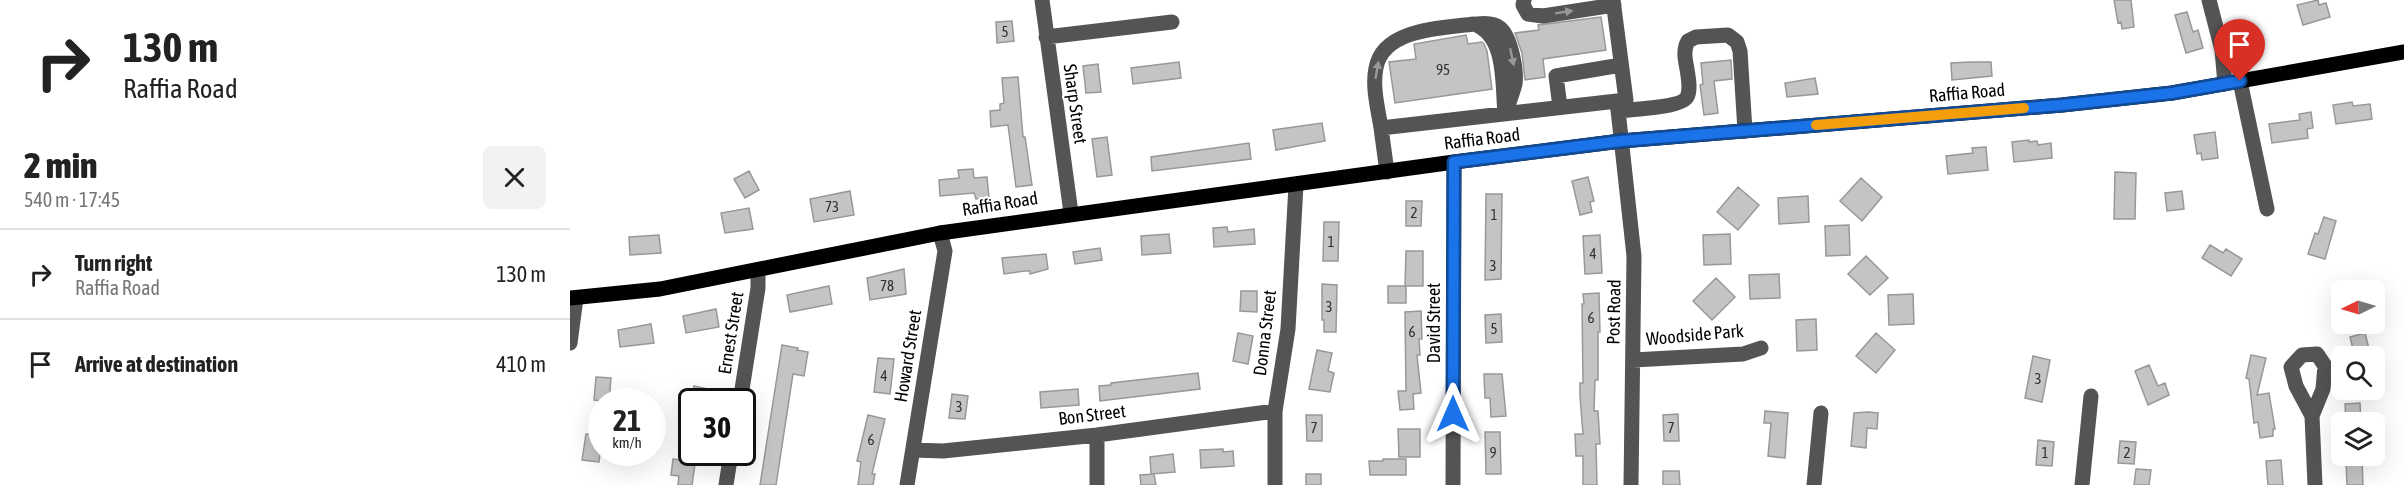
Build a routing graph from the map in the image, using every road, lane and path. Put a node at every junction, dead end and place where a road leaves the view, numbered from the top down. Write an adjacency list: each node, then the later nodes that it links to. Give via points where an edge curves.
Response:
1 (1042, 0): 6 (street, Sharp Street)
2 (1524, 0): 4 (street, one-way to 4, via 1528,14 1543,15)
3 (2209, 0): 9 (street)
4 (1614, 2): 8 (street)
5 (1172, 22): 6 (street)
6 (1046, 37): 20 (street, Sharp Street)
7 (2404, 52): 9 (main road, Raffia Road)
8 (1622, 65): 10 (street, via 1626,100); 11 (street, via 1556,76)
9 (2232, 82): 14 (main road, Raffia Road, via 2062,105); 19 (street)
10 (1618, 106): 11 (street); 14 (street, via 1676,104 1685,100 1689,95 1684,50 1688,41 1728,35 1739,46); 15 (street, Post Road)
11 (1560, 107): 12 (street)
12 (1505, 113): 13 (street); 13 (street, one-way to 12, via 1375,86 1376,66 1382,53 1413,32 1474,24 1494,39)
13 (1381, 128): 17 (street)
14 (1745, 131): 15 (main road, Raffia Road)
15 (1621, 141): 16 (main road, Raffia Road); 26 (street, Post Road, via 1634,256)
16 (1454, 162): 17 (main road, Raffia Road); 39 (street, David Street)
17 (1387, 172): 18 (main road, Raffia Road)
18 (1296, 186): 20 (main road, Raffia Road); 29 (street, Donna Street, via 1288,329)
19 (2267, 209)
20 (1071, 213): 21 (main road, Raffia Road)
21 (940, 233): 22 (main road, Raffia Road); 33 (street, Howard Street, via 945,251)
22 (758, 270): 23 (main road, Raffia Road, via 660,289); 27 (street, Ernest Street)
23 (573, 298): 24 (street)
24 (570, 343)
25 (1761, 348): 26 (street, Woodside Park, via 1743,354)
26 (1633, 360): 40 (street, Post Road)
27 (742, 388)
28 (2091, 396): 42 (street)
29 (1275, 411): 32 (street, Bon Street); 38 (street, Donna Street)
30 (1821, 413): 41 (street)
31 (2312, 416): 43 (street)
32 (1096, 435): 33 (street, Bon Street, via 944,451); 37 (street)
33 (913, 450): 36 (street, Howard Street)
34 (729, 466): 35 (street)
35 (726, 485)
36 (907, 485)
37 (1097, 485)
38 (1275, 485)
39 (1453, 485)
40 (1631, 485)
41 (1814, 485)
42 (2082, 485)
43 (2316, 485)

